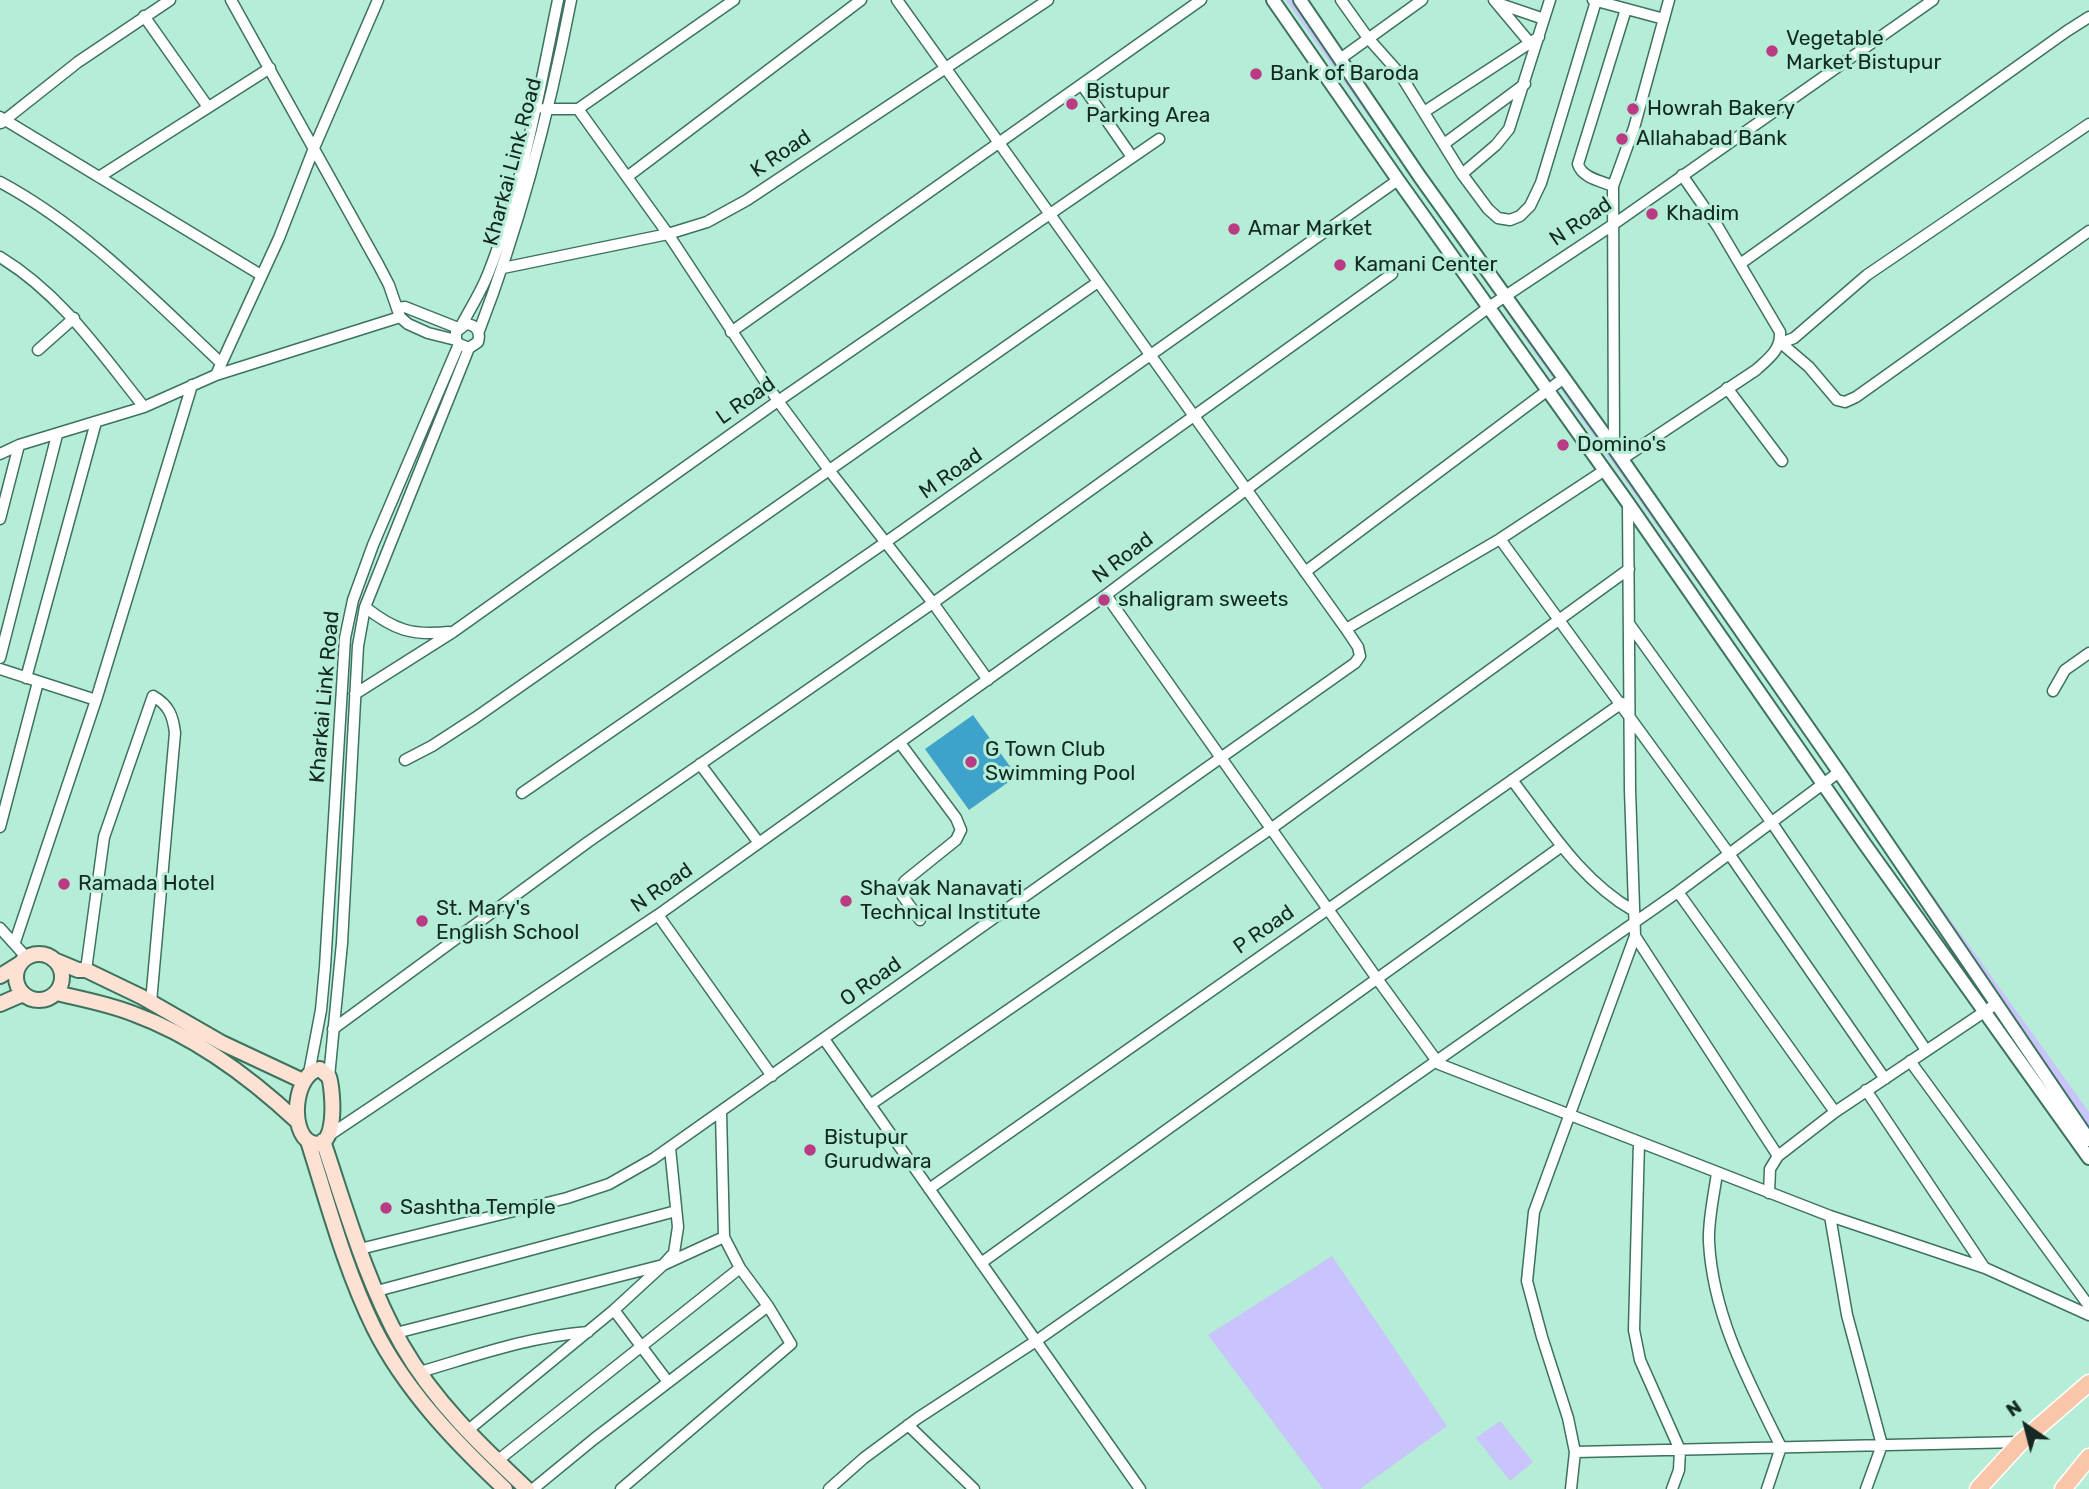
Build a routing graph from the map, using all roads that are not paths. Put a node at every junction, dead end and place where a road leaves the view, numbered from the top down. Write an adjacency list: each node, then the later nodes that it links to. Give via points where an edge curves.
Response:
1 (170, 0): 21 (street)
2 (232, 0): 28 (street)
3 (378, 0): 42 (street)
4 (558, 0): 33 (street, Kharkai Link Road)
5 (571, 0): 35 (street, Kharkai Link Road)
6 (734, 0): 34 (street)
7 (861, 0): 47 (street)
8 (897, 0): 29 (street)
9 (1048, 0): 29 (street, K Road)
10 (1201, 0): 31 (street)
11 (1273, 0): 48 (street)
12 (1300, 0): 27 (street)
13 (1341, 0): 25 (street)
14 (1422, 0): 25 (street)
15 (1550, 0): 23 (street)
16 (1670, 0): 24 (street)
17 (1933, 0): 45 (street, N Road)
18 (1496, 1): 23 (street); 26 (street)
19 (1598, 1): 20 (street); 44 (street, via 1530,206 1510,220 1498,218)
20 (1626, 9): 24 (street); 50 (street, via 1578,164 1585,175)
21 (144, 16): 32 (street); 37 (street)
22 (2089, 17): 56 (street)
23 (1544, 19): 26 (street)
24 (1664, 19): 50 (street)
25 (1368, 38): 27 (street); 36 (street, via 1400,74)
26 (1534, 40): 30 (street); 36 (street)
27 (1340, 59): 61 (street)
28 (270, 68): 32 (street); 42 (street)
29 (944, 68): 40 (street); 54 (street, K Road, via 747,200 707,222)
30 (1525, 83): 41 (street); 44 (street, via 1509,129)
31 (1082, 85): 40 (street); 43 (street)
32 (208, 107): 46 (street)
33 (537, 109): 35 (street); 65 (street, Kharkai Link Road, via 487,276)
34 (578, 109): 35 (street); 47 (street)
35 (549, 110): 57 (street, Kharkai Link Road)
36 (1424, 112): 41 (street)
37 (1, 120): 46 (street)
38 (2089, 124): 68 (street, via 1867,275 1794,338)
39 (1159, 139): 43 (street, L Road)
40 (997, 142): 51 (street); 67 (street)
41 (1444, 144): 44 (street)
42 (314, 149): 59 (street); 63 (street, via 378,264)
43 (1132, 157): 51 (street, L Road)
44 (1462, 174)
45 (1682, 175): 52 (street, N Road); 56 (street)
46 (99, 177): 59 (street)
47 (626, 177): 54 (street)
48 (1398, 180): 62 (street); 71 (street, M Road)
49 (0, 182): 72 (street, via 86,240)
50 (1613, 186): 52 (street)
51 (1051, 215): 60 (street); 78 (street, L Road)
52 (1614, 224): 61 (street, N Road); 84 (street)
53 (2089, 231): 68 (street, via 1845,402 1837,400)
54 (668, 234): 57 (street, K Road); 67 (street)
55 (0, 257): 64 (street, via 47,290)
56 (1740, 264): 68 (street, via 1780,332)
57 (503, 268): 66 (street, Kharkai Link Road)
58 (1392, 274): 80 (street)
59 (261, 275): 72 (street)
60 (1098, 282): 71 (street); 88 (street)
61 (1506, 295): 62 (street, N Road); 74 (street)
62 (1489, 307): 77 (street); 90 (street, N Road)
63 (398, 312): 65 (street, via 405,307); 69 (street, via 408,324); 73 (street)
64 (74, 317): 70 (street); 79 (street)
65 (459, 327): 66 (street, via 471,324); 69 (street, Kharkai Link Road)
66 (478, 331): 69 (street, Kharkai Link Road, via 478,342)
67 (731, 332): 78 (street)
68 (1781, 343): 76 (street, via 1764,363)
69 (461, 344): 100 (street); 156 (street, Kharkai Link Road, via 353,600 345,638 321,1010)
70 (38, 351)
71 (1151, 356): 80 (street); 95 (street, M Road)
72 (221, 362): 73 (street)
73 (216, 375): 75 (street)
74 (1564, 378): 77 (street); 84 (street)
75 (192, 386): 79 (street); 113 (street)
76 (1727, 388): 86 (street); 87 (street)
77 (1548, 390): 89 (street); 97 (street)
78 (778, 401): 88 (street); 104 (street, L Road)
79 (144, 407): 81 (street)
80 (1194, 415): 90 (street); 99 (street)
81 (96, 422): 82 (street); 108 (street)
82 (57, 435): 83 (street); 106 (street)
83 (19, 445): 85 (street); 91 (street)
84 (1614, 448): 86 (street)
85 (0, 454)
86 (1622, 459): 120 (street)
87 (1782, 461)
88 (829, 470): 95 (street); 118 (street, via 475,718)
89 (1605, 470): 92 (street); 94 (street)
90 (1247, 490): 97 (street); 98 (street, N Road)
91 (4, 493): 93 (street)
92 (1629, 503): 96 (street); 122 (street)
93 (0, 519)
94 (1500, 539): 101 (street); 103 (street)
95 (886, 542): 99 (street); 123 (street, M Road)
96 (1629, 569): 101 (street); 102 (street)
97 (1306, 572): 103 (street)
98 (1106, 595): 109 (street, N Road); 117 (street)
99 (933, 603): 109 (street); 119 (street)
100 (365, 607): 104 (street, via 386,624 406,631 426,635); 112 (street)
101 (1559, 619): 114 (street); 126 (street)
102 (1630, 625): 115 (street); 124 (street)
103 (1346, 629): 117 (street, O Road, via 1358,647 1360,656 1355,663)
104 (453, 632): 112 (street, L Road)
105 (2089, 653): 111 (street, via 2065,670)
106 (0, 658)
107 (0, 669): 108 (street)
108 (26, 678): 110 (street)
109 (988, 680): 116 (street, N Road)
110 (38, 682): 113 (street); 125 (street)
111 (2053, 691)
112 (355, 694): 150 (street)
113 (96, 700): 138 (street)
114 (1622, 703): 115 (street); 121 (street, P Road)
115 (1630, 715): 129 (street); 132 (street)
116 (900, 743): 127 (street, N Road); 134 (street, via 961,830 956,840 900,889)
117 (1222, 757): 126 (street); 151 (street, O Road)
118 (405, 760)
119 (700, 764): 127 (street); 150 (street)
120 (1839, 772): 122 (street); 148 (street)
121 (1512, 780): 128 (street); 131 (street, P Road)
122 (1824, 783): 124 (street); 149 (street)
123 (522, 793)
124 (1772, 823): 129 (street); 152 (street)
125 (0, 827)
126 (1272, 828): 131 (street); 160 (street)
127 (760, 843): 133 (street, N Road)
128 (1562, 846): 132 (street, via 1593,882); 143 (street)
129 (1730, 855): 130 (street); 158 (street)
130 (1678, 892): 135 (street); 162 (street)
131 (1329, 908): 143 (street); 172 (street, P Road)
132 (1634, 911): 135 (street)
133 (658, 915): 155 (street); 165 (street, N Road)
134 (920, 920)
135 (1634, 922): 137 (street); 153 (street)
136 (0, 928): 138 (street)
137 (1634, 936): 163 (street); 169 (street)
138 (15, 942): 139 (street)
139 (24, 960): 140 (main road, via 36,955); 142 (main road); 145 (main road, via 16,979)
140 (54, 960): 141 (main road); 144 (main road, via 62,982)
141 (86, 970): 146 (main road); 146 (street, via 104,836 153,696 173,716 175,733)
142 (0, 976)
143 (1378, 980): 153 (street); 178 (street)
144 (56, 993): 145 (main road, via 40,1000); 164 (main road, via 156,1023 264,1091)
145 (23, 994): 147 (main road)
146 (151, 1002): 156 (main road, via 222,1043)
147 (0, 1004)
148 (1996, 1004): 149 (street); 166 (street)
149 (1984, 1013): 152 (street); 170 (street)
150 (334, 1029): 157 (street)
151 (824, 1039): 155 (street, O Road); 160 (street)
152 (1926, 1050): 154 (street)
153 (1437, 1060): 163 (street); 189 (street)
154 (1910, 1061): 158 (street); 184 (street)
155 (772, 1076): 161 (street, O Road)
156 (306, 1077): 157 (main road, via 320,1069); 164 (main road, via 298,1095)
157 (329, 1077): 165 (main road, via 333,1107)
158 (1885, 1079): 159 (street)
159 (1866, 1090): 162 (street); 181 (street)
160 (870, 1105): 172 (street)
161 (721, 1112): 168 (street, O Road); 176 (street)
162 (1835, 1112): 169 (street)
163 (1568, 1114): 167 (street); 200 (street, via 1534,1212 1527,1281)
164 (298, 1122): 165 (main road)
165 (320, 1139): 177 (main road); 203 (main road, via 352,1277 375,1329 434,1417)
166 (2089, 1140)
167 (1639, 1142): 171 (street); 199 (street, via 1634,1330 1640,1360)
168 (670, 1148): 174 (street); 177 (street, O Road, via 609,1184 568,1198)
169 (1778, 1156): 173 (street, via 1770,1169)
170 (2089, 1158)
171 (1717, 1173): 173 (street); 198 (street, via 1709,1241 1724,1323)
172 (929, 1189): 178 (street)
173 (1769, 1193): 175 (street)
174 (676, 1211): 179 (street, via 677,1240); 182 (street)
175 (1830, 1216): 181 (street); 197 (street, via 1847,1315)
176 (723, 1237): 179 (street); 180 (street)
177 (360, 1250): 182 (main road)
178 (981, 1262): 189 (street)
179 (663, 1265): 185 (street); 188 (street)
180 (740, 1268): 183 (street); 190 (street)
181 (1985, 1268): 186 (street)
182 (377, 1291): 188 (main road)
183 (768, 1306): 192 (street); 206 (street, via 790,1344)
184 (2089, 1306)
185 (614, 1310): 187 (street); 190 (street)
186 (2089, 1315)
187 (588, 1332): 191 (street, via 527,1340); 195 (street)
188 (396, 1333): 191 (main road)
189 (1035, 1341): 194 (street); 209 (street)
190 (642, 1346): 192 (street); 202 (street)
191 (420, 1372): 195 (main road)
192 (668, 1382): 205 (street)
193 (2089, 1383): 196 (main road)
194 (908, 1425): 207 (street); 208 (street)
195 (467, 1431): 202 (main road)
196 (2021, 1442): 197 (street); 214 (main road)
197 (1882, 1445): 198 (street); 213 (street)
198 (1781, 1447): 199 (street); 212 (street)
199 (1680, 1450): 200 (street); 211 (street)
200 (1575, 1452): 210 (street)
201 (2089, 1457): 215 (main road)
202 (497, 1461): 204 (main road)
203 (505, 1489)
204 (527, 1489)
205 (533, 1489)
206 (621, 1489)
207 (829, 1489)
208 (974, 1489)
209 (1140, 1489)
210 (1571, 1489)
211 (1672, 1489)
212 (1767, 1489)
213 (1866, 1489)
214 (1978, 1489)
215 (2063, 1489)

